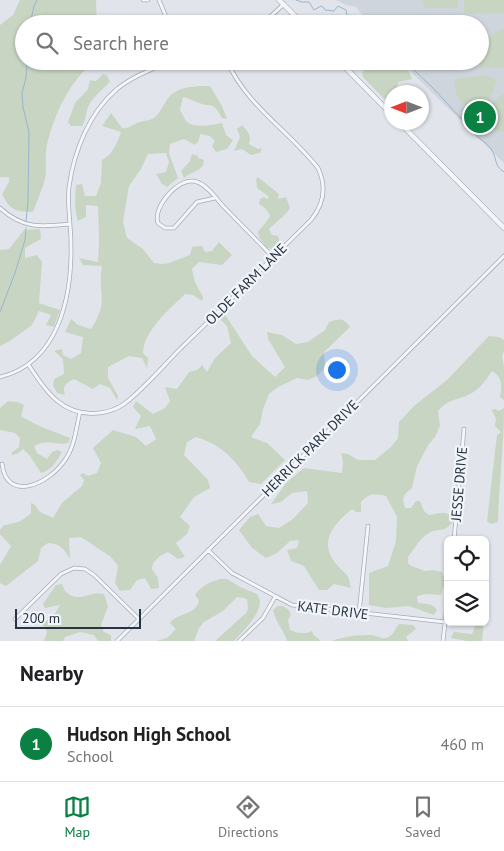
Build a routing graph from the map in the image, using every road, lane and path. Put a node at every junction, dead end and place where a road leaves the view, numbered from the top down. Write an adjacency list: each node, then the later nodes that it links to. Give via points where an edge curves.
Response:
1 (143, 0): 2 (street)
2 (148, 0)
3 (159, 0): 6 (street)
4 (279, 0): 5 (street)
5 (284, 4): 7 (street); 8 (street)
6 (165, 15)
7 (272, 15)
8 (294, 15)
9 (152, 70): 16 (street, via 125,83 108,99 82,139 69,189)
10 (231, 70): 19 (street, OLDE FARM LANE, via 248,96 312,160 322,178 323,195 316,213)
11 (348, 70): 12 (street)
12 (384, 107)
13 (407, 130): 17 (street)
14 (215, 198): 14 (street, via 197,181 184,181 174,188 158,209 158,222 165,228 174,228 197,202); 19 (street)
15 (0, 208): 16 (street, via 29,225)
16 (70, 224): 20 (street, via 71,265 61,317 47,347)
17 (504, 228)
18 (504, 256): 27 (street, HERRICK PARK DRIVE)
19 (274, 257): 22 (street, OLDE FARM LANE, via 127,401 108,411)
20 (28, 364): 21 (street); 22 (street, OLDE FARM LANE, via 51,396 62,405)
21 (0, 377)
22 (80, 412): 24 (street, via 70,451 52,475 28,486 15,486 4,477)
23 (464, 429): 26 (street, JESSE DRIVE)
24 (2, 464)
25 (368, 526): 29 (street)
26 (454, 536)
27 (208, 550): 28 (street, KATE DRIVE, via 232,573); 31 (street, HERRICK PARK DRIVE)
28 (275, 598): 29 (street, KATE DRIVE, via 301,607); 35 (street, via 262,618)
29 (359, 613): 32 (street, KATE DRIVE)
30 (15, 619): 31 (street, via 61,574 74,568 85,569 94,575)
31 (139, 619): 34 (street, HERRICK PARK DRIVE)
32 (444, 622)
33 (445, 626): 36 (street)
34 (117, 641)
35 (239, 641)
36 (443, 641)

